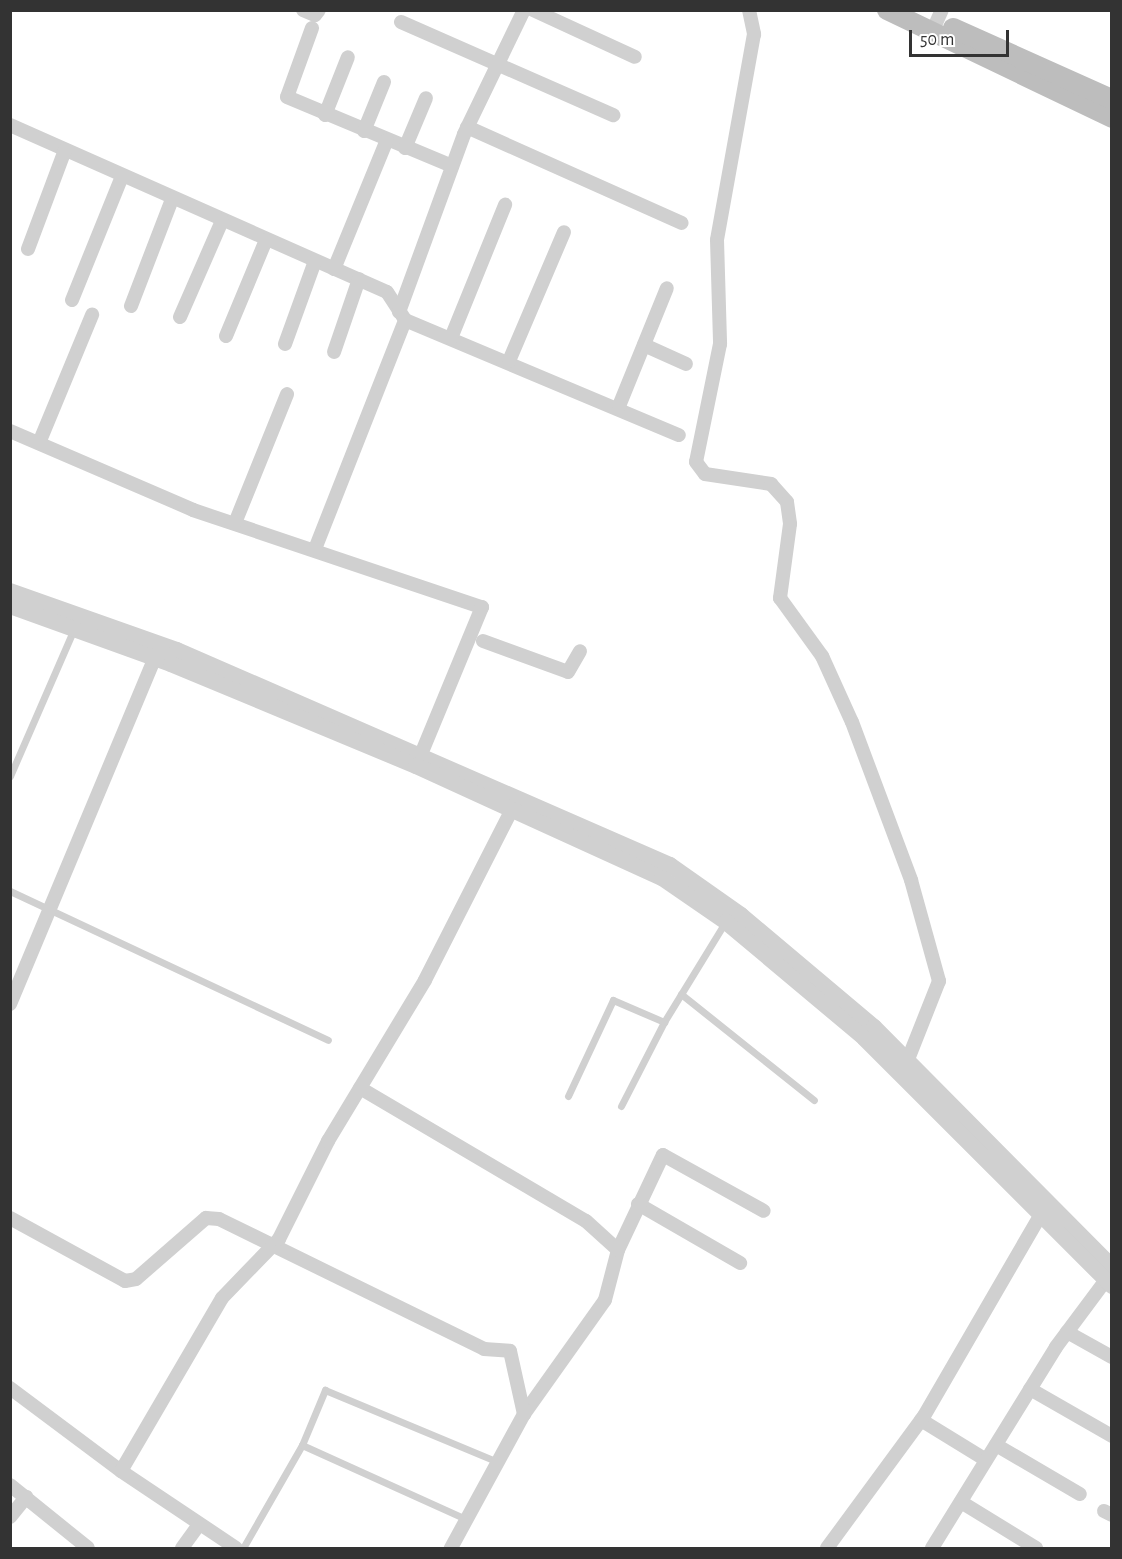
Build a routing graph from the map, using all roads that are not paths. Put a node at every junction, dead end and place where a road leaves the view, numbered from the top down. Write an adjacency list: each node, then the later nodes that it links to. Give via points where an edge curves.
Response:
1 (303, 10): 2 (street, via 315,15)
2 (319, 10)
3 (524, 10): 13 (street)
4 (533, 10): 12 (street)
5 (749, 10): 74 (street, via 754,34 717,240 720,344 696,462 705,474 771,484 787,502 790,524 780,598 822,656 852,722 911,880 939,981)
6 (887, 10): 8 (main road)
7 (915, 10): 8 (main road)
8 (937, 21): 16 (main road); 19 (main road)
9 (401, 22): 13 (street)
10 (312, 28): 17 (street, via 287,97)
11 (348, 57): 17 (street)
12 (635, 57)
13 (499, 62): 18 (street); 21 (street)
14 (384, 82): 22 (street)
15 (426, 98): 24 (street)
16 (1112, 99)
17 (326, 114): 22 (street)
18 (613, 116)
19 (1112, 118)
20 (10, 125): 25 (street)
21 (467, 127): 26 (street); 31 (street)
22 (364, 131): 23 (street)
23 (387, 140): 24 (street); 36 (street)
24 (405, 148): 26 (street)
25 (65, 150): 27 (street); 34 (street)
26 (452, 166): 42 (street)
27 (122, 176): 28 (street); 39 (street)
28 (172, 199): 30 (street); 40 (street)
29 (505, 205): 45 (street)
30 (222, 221): 33 (street); 43 (street)
31 (682, 223)
32 (564, 232): 49 (street)
33 (266, 240): 35 (street); 44 (street)
34 (28, 249)
35 (315, 261): 36 (street); 46 (street)
36 (334, 269): 37 (street)
37 (359, 279): 42 (street, via 387,292); 48 (street)
38 (668, 288): 47 (street)
39 (72, 300)
40 (131, 306)
41 (92, 315): 55 (street)
42 (402, 316): 45 (street); 57 (street)
43 (180, 317)
44 (226, 336)
45 (451, 338): 49 (street)
46 (285, 344)
47 (644, 345): 50 (street); 52 (street)
48 (334, 352)
49 (509, 361): 52 (street)
50 (686, 364)
51 (287, 394): 56 (street)
52 (619, 406): 54 (street)
53 (10, 431): 55 (street)
54 (679, 435)
55 (39, 443): 56 (street)
56 (235, 524): 57 (street)
57 (315, 549): 61 (street, via 482,608)
58 (10, 591): 64 (street, via 177,650)
59 (10, 606): 60 (street)
60 (74, 629): 63 (street); 65 (lane)
61 (476, 639): 62 (street, via 568,672); 64 (street)
62 (580, 651)
63 (155, 658): 64 (street); 68 (street)
64 (419, 760): 66 (street); 69 (street, via 670,865)
65 (10, 776)
66 (513, 807): 69 (street, via 662,878); 75 (street, via 425,980)
67 (10, 891): 68 (lane)
68 (49, 905): 71 (street); 73 (lane)
69 (730, 916): 70 (lane); 74 (street); 80 (street)
70 (681, 994): 72 (lane); 77 (lane)
71 (10, 1004)
72 (664, 1022): 76 (lane, via 613,1000); 78 (lane)
73 (328, 1040)
74 (908, 1062): 80 (street)
75 (360, 1088): 83 (street); 84 (street, via 586,1221)
76 (568, 1096)
77 (814, 1100)
78 (621, 1106)
79 (638, 1204): 81 (street, via 663,1155); 84 (street); 85 (street)
80 (1044, 1210): 86 (street); 92 (street)
81 (764, 1211)
82 (10, 1218): 83 (street, via 125,1281 136,1279 206,1218 219,1219)
83 (274, 1244): 91 (street, via 484,1349 510,1351); 98 (street, via 222,1298)
84 (618, 1250): 91 (street, via 605,1300)
85 (740, 1263)
86 (1110, 1278): 87 (street)
87 (1067, 1332): 88 (street); 90 (street)
88 (1112, 1357)
89 (10, 1388): 98 (street)
90 (1030, 1389): 93 (street); 94 (street)
91 (524, 1414): 97 (street)
92 (921, 1420): 96 (street); 111 (street)
93 (1112, 1436)
94 (996, 1444): 96 (street); 100 (street)
95 (302, 1445): 97 (lane, via 325,1390); 104 (lane); 109 (lane)
96 (986, 1460): 102 (street)
97 (498, 1462): 104 (street)
98 (121, 1471): 105 (street)
99 (10, 1485): 101 (street)
100 (1080, 1494)
101 (26, 1497): 103 (street); 106 (street)
102 (961, 1502): 112 (street); 113 (street)
103 (10, 1517)
104 (467, 1520): 110 (street)
105 (198, 1526): 107 (street); 108 (street)
106 (88, 1548)
107 (182, 1548)
108 (236, 1548)
109 (243, 1548)
110 (451, 1548)
111 (827, 1548)
112 (932, 1548)
113 (1036, 1548)

